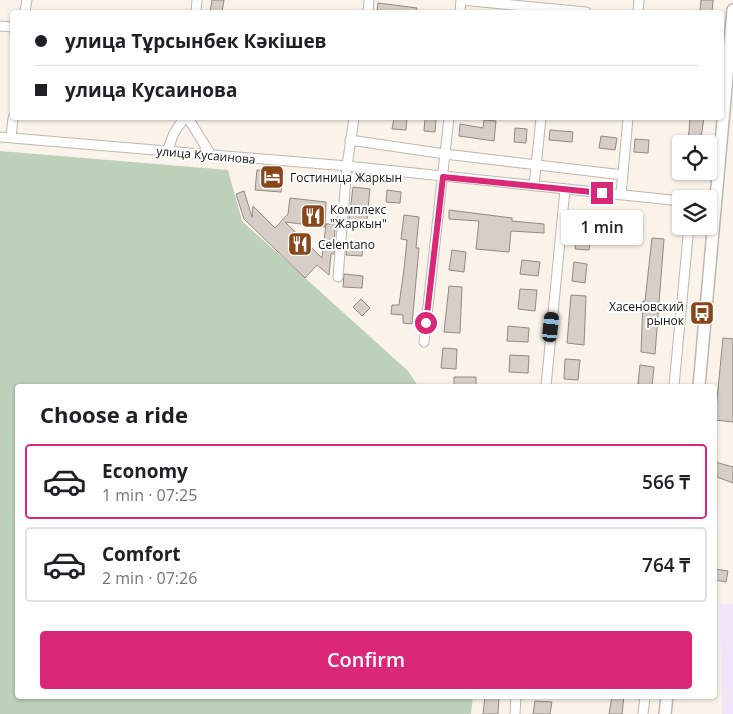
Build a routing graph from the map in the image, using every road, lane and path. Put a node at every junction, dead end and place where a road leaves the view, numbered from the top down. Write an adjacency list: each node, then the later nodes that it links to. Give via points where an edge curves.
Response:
1 (461, 0): 2 (street)
2 (551, 7): 3 (street)
3 (572, 10)
4 (733, 10): 5 (main road)
5 (726, 27): 6 (main road)
6 (724, 54)
7 (14, 120): 16 (street)
8 (183, 120): 18 (street)
9 (189, 120): 20 (street)
10 (354, 120): 17 (street)
11 (449, 120): 19 (street)
12 (541, 120): 21 (street)
13 (628, 120): 23 (street)
14 (719, 120): 27 (main road)
15 (0, 136): 16 (street, улица Кусаинова)
16 (11, 138): 18 (street, улица Кусаинова)
17 (350, 140): 19 (street); 22 (street)
18 (166, 152): 20 (street, улица Кусаинова)
19 (445, 154): 21 (street); 24 (street)
20 (211, 156): 22 (street, улица Кусаинова)
21 (536, 164): 23 (street); 25 (street)
22 (346, 166): 24 (street, улица Кусаинова); 32 (street)
23 (622, 175): 28 (street)
24 (443, 177): 25 (street, улица Кусаинова); 33 (street)
25 (534, 186): 26 (street, улица Кусаинова)
26 (564, 189): 28 (street, улица Кусаинова); 34 (street)
27 (714, 190)
28 (621, 195): 29 (street, улица Кусаинова)
29 (672, 200)
30 (688, 235): 35 (street)
31 (711, 235): 36 (main road)
32 (338, 277)
33 (424, 342)
34 (546, 384)
35 (674, 384)
36 (699, 384)
37 (516, 699): 40 (street)
38 (645, 699): 41 (street)
39 (667, 699): 42 (main road)
40 (515, 714)
41 (643, 714)
42 (665, 714)

